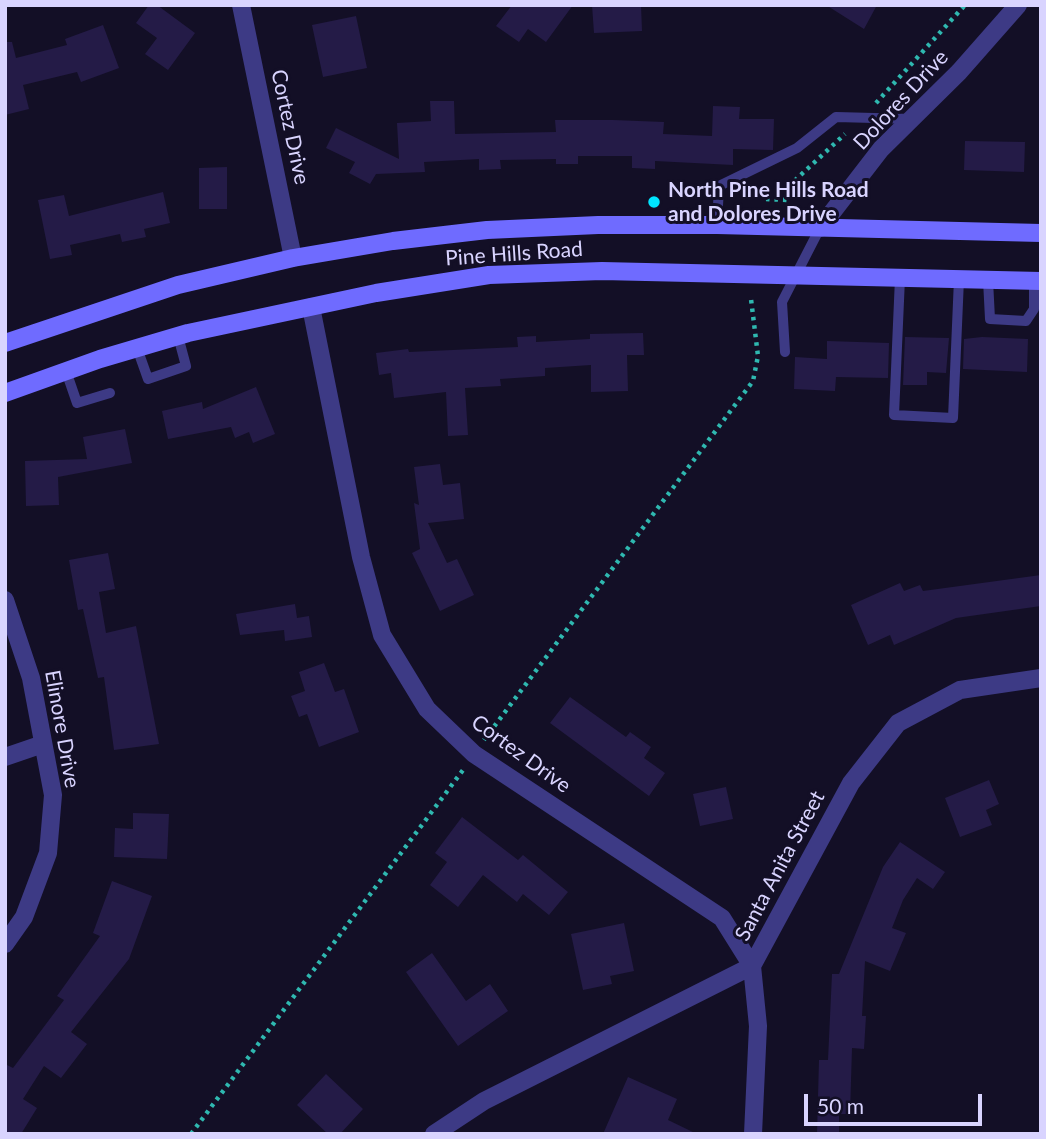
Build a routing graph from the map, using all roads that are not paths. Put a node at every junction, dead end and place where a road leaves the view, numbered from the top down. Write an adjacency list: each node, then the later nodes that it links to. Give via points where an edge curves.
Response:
1 (241, 5): 7 (street, Cortez Drive)
2 (1018, 5): 3 (street, Dolores Drive)
3 (912, 118): 4 (lane, via 835,117 797,148 719,186); 5 (street, Dolores Drive, via 881,149)
4 (717, 225): 5 (main road, Pine Hills Road); 7 (main road, Pine Hills Road, via 487,230)
5 (820, 228): 6 (main road, Pine Hills Road); 8 (lane)
6 (1041, 233)
7 (293, 258): 15 (main road, Pine Hills Road, via 178,285)
8 (795, 275): 9 (main road, Pine Hills Road); 13 (main road, Pine Hills Road, via 602,271 489,275); 17 (lane, via 782,302)
9 (900, 278): 10 (main road, Pine Hills Road); 10 (lane, via 894,415 953,418)
10 (959, 279): 11 (main road, Pine Hills Road)
11 (988, 280): 12 (main road, Pine Hills Road); 12 (lane, via 990,319 1026,321 1034,309)
12 (1037, 281)
13 (311, 307): 14 (main road, Pine Hills Road); 26 (street, Cortez Drive, via 361,557 382,635 427,709 474,754 722,918)
14 (178, 335): 16 (main road, Pine Hills Road); 16 (lane, via 186,366 148,379)
15 (5, 343)
16 (137, 348): 18 (main road, Pine Hills Road)
17 (785, 352)
18 (66, 371): 19 (main road, Pine Hills Road); 20 (lane, via 77,403)
19 (5, 393)
20 (110, 393)
21 (5, 600): 23 (street, Elinore Drive, via 31,678)
22 (1041, 678): 26 (street, Santa Anita Street, via 960,690 898,723 850,783)
23 (43, 744): 24 (street); 25 (street, Elinore Drive, via 53,794 48,853 24,917)
24 (5, 757)
25 (5, 944)
26 (752, 965): 27 (street, Santa Anita Street, via 484,1101); 28 (street, Cortez Drive, via 758,1026)
27 (434, 1134)
28 (753, 1134)

